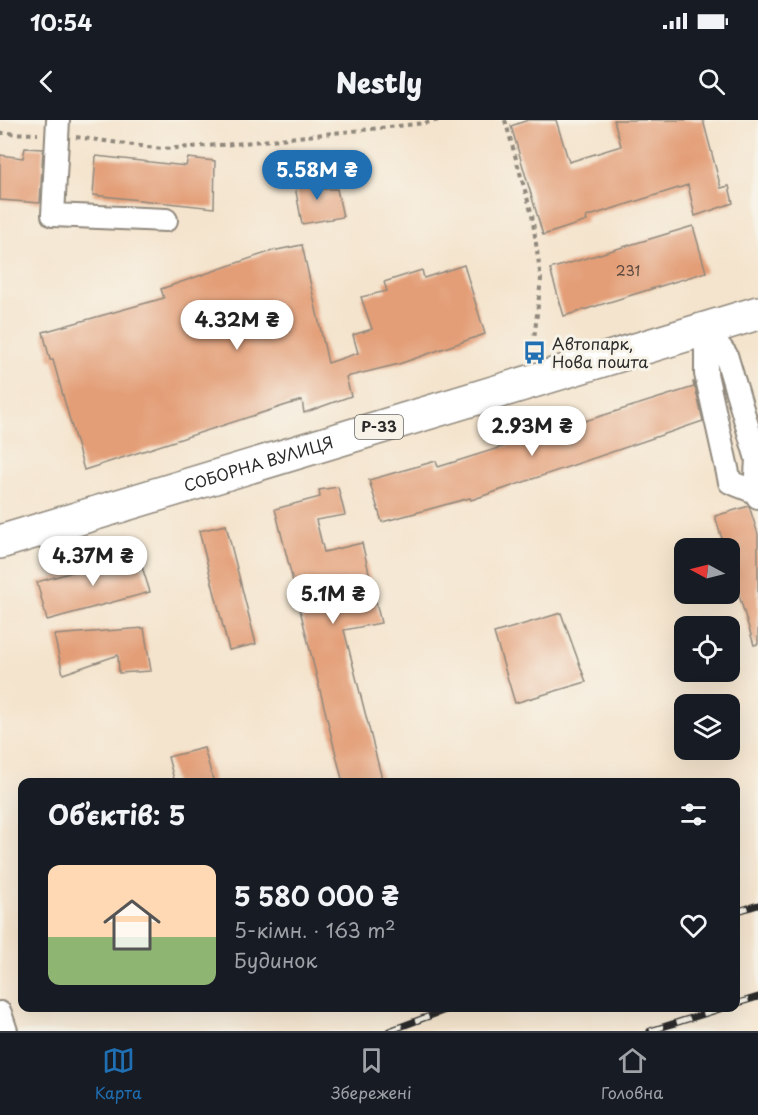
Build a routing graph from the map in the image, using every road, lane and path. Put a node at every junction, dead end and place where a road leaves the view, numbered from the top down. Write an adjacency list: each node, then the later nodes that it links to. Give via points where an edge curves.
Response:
1 (440, 120): 3 (path, via 234,144 162,148)
2 (505, 120): 8 (path, via 532,215 541,279)
3 (57, 127): 4 (path); 5 (street, via 53,214)
4 (0, 133)
5 (166, 220)
6 (758, 313): 7 (main road, СОБОРНА ВУЛИЦЯ / Р-33)
7 (706, 330): 9 (street, via 726,355 757,459); 9 (street, via 706,374 730,482); 10 (main road, СОБОРНА ВУЛИЦЯ / Р-33)
8 (534, 340)
9 (756, 494)
10 (0, 542)
11 (0, 1013): 12 (street)
12 (6, 1031)

